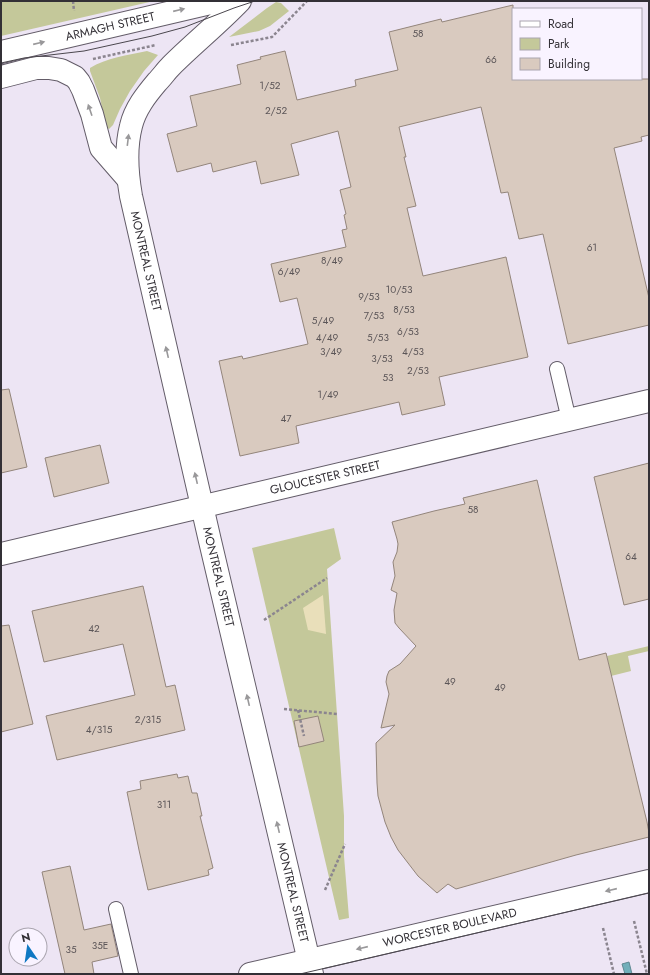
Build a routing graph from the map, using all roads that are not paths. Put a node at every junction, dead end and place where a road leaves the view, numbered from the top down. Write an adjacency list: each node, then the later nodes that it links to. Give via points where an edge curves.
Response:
1 (219, 1): 3 (street, ARMAGH STREET, one-way to 1)
2 (240, 1): 5 (street, MONTREAL STREET, one-way to 2, via 128,141 134,116 140,104 170,66)
3 (1, 52)
4 (1, 76): 5 (street, one-way to 4, via 101,148 92,114 75,77 61,70 48,68 36,68)
5 (128, 179): 9 (street, MONTREAL STREET, one-way to 5)
6 (556, 369): 8 (lane)
7 (649, 401): 8 (street, GLOUCESTER STREET)
8 (570, 420): 9 (street, GLOUCESTER STREET)
9 (202, 507): 10 (street, GLOUCESTER STREET); 13 (street, MONTREAL STREET, one-way to 9)
10 (1, 554)
11 (649, 881): 13 (street, WORCESTER BOULEVARD, one-way to 13)
12 (116, 910): 14 (lane)
13 (310, 967): 15 (street, WORCESTER BOULEVARD)
14 (131, 974)
15 (250, 974)

